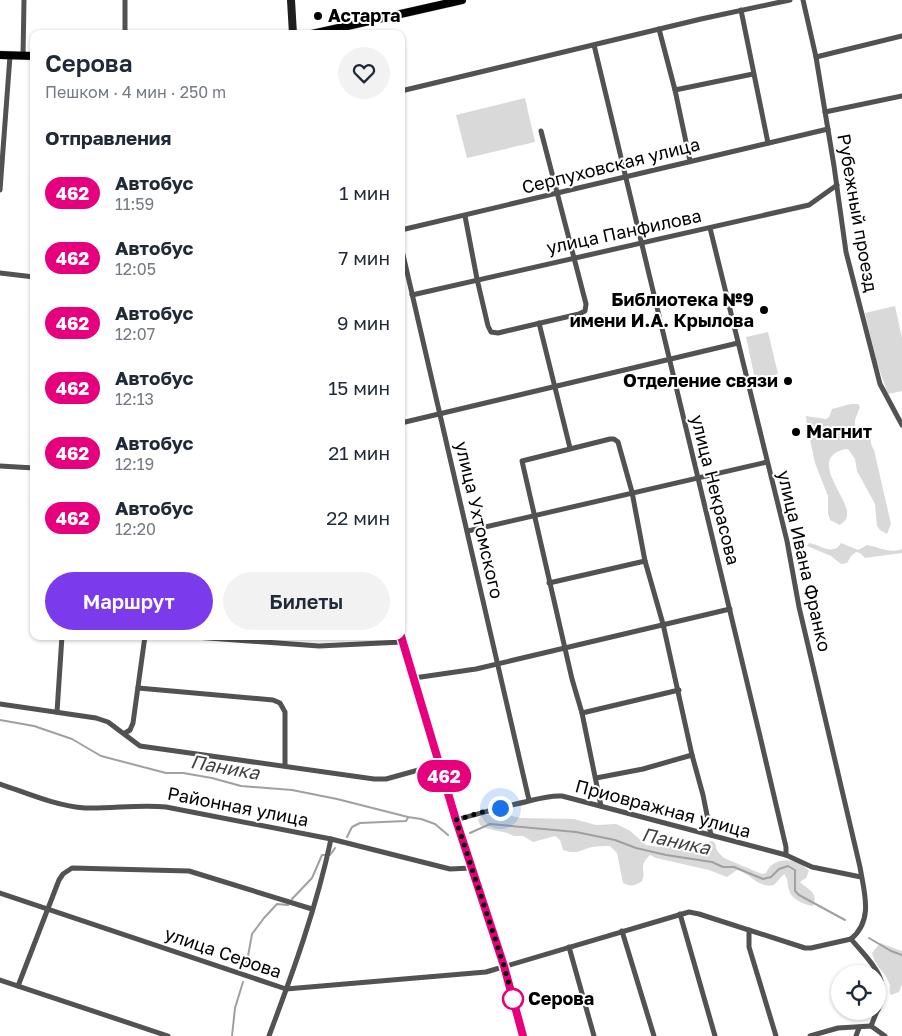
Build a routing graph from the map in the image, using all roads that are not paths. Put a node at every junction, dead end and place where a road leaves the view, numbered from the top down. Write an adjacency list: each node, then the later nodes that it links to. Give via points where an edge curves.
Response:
1 (24, 0): 17 (street)
2 (125, 0): 9 (street)
3 (291, 0): 10 (main road)
4 (462, 0): 7 (main road)
5 (790, 0): 8 (street)
6 (803, 0): 19 (street, Рубежный проезд)
7 (437, 3): 11 (main road)
8 (741, 10): 12 (street); 20 (street)
9 (125, 30)
10 (293, 30)
11 (339, 30)
12 (659, 30): 14 (street); 22 (street)
13 (902, 36): 19 (street)
14 (594, 45): 21 (street); 29 (street, улица Некрасова)
15 (0, 55): 16 (main road)
16 (10, 56): 17 (main road); 31 (street)
17 (23, 56): 18 (main road)
18 (30, 56)
19 (816, 57): 24 (street, Рубежный проезд)
20 (753, 74): 22 (street); 27 (street)
21 (405, 90)
22 (675, 90): 28 (street)
23 (902, 96): 24 (street)
24 (825, 112): 25 (street, Рубежный проезд)
25 (828, 129): 27 (street, Серпуховская улица); 30 (street, Рубежный проезд)
26 (541, 131): 32 (street)
27 (768, 143): 28 (street, Серпуховская улица)
28 (690, 161): 29 (street, Серпуховская улица)
29 (625, 177): 32 (street, Серпуховская улица); 36 (street, улица Некрасова)
30 (837, 185): 34 (street, улица Панфилова, via 809,205); 49 (street, Рубежный проезд, via 846,252 875,369 884,394)
31 (0, 190)
32 (558, 194): 33 (street, Серпуховская улица); 37 (street)
33 (465, 216): 35 (street, Серпуховская улица); 41 (street)
34 (710, 228): 36 (street, улица Панфилова); 44 (street, улица Ивана Франко)
35 (405, 229)
36 (642, 242): 37 (street, улица Панфилова); 45 (street, улица Некрасова)
37 (573, 257): 41 (street, улица Панфилова); 43 (street, via 585,311)
38 (405, 264): 42 (street, улица Ухтомского)
39 (0, 273): 40 (street)
40 (30, 276)
41 (477, 279): 42 (street, улица Панфилова); 43 (street, via 492,332)
42 (412, 295): 47 (street, улица Ухтомского)
43 (539, 323): 46 (street)
44 (738, 343): 45 (street); 51 (street, улица Ивана Франко)
45 (670, 359): 46 (street); 54 (street, улица Некрасова)
46 (555, 386): 47 (street); 50 (street)
47 (440, 412): 48 (street); 57 (street, улица Ухтомского)
48 (405, 422)
49 (902, 425)
50 (570, 448): 55 (street, via 614,439 618,442); 56 (street, via 522,461)
51 (767, 462): 54 (street); 88 (street, улица Ивана Франко)
52 (0, 466): 53 (street)
53 (30, 468)
54 (697, 478): 55 (street); 60 (street, улица Некрасова)
55 (632, 492): 56 (street); 58 (street)
56 (535, 516): 57 (street); 59 (street)
57 (468, 532): 68 (street, улица Ухтомского)
58 (645, 561): 59 (street); 61 (street)
59 (549, 582): 67 (street)
60 (730, 609): 61 (street); 86 (street, улица Некрасова)
61 (663, 624): 67 (street); 71 (street)
62 (62, 640): 73 (street)
63 (144, 640): 70 (street)
64 (248, 640): 65 (street, via 319,646)
65 (390, 640)
66 (402, 640): 69 (street)
67 (565, 647): 68 (street); 74 (street)
68 (499, 663): 69 (street, via 446,675); 81 (street, улица Ухтомского)
69 (414, 678): 77 (street)
70 (138, 688): 75 (street, via 133,723); 78 (street, via 280,703 285,712)
71 (679, 690): 74 (street); 76 (street)
72 (0, 704): 73 (street)
73 (57, 712): 75 (street, via 96,718)
74 (582, 713): 79 (street)
75 (125, 734): 78 (street, via 140,746)
76 (692, 756): 79 (street); 84 (street)
77 (440, 764): 78 (street, via 386,779); 83 (street)
78 (285, 766)
79 (596, 778): 82 (street)
80 (0, 784): 85 (street, Районная улица, via 83,808 166,807)
81 (530, 800): 82 (street, Приовражная улица, via 562,796); 83 (street, Приовражная улица)
82 (600, 806): 84 (street, Приовражная улица)
83 (456, 820): 87 (street)
84 (711, 835): 86 (street, Приовражная улица)
85 (331, 839): 87 (street, Районная улица, via 450,869); 91 (street)
86 (786, 855): 88 (street, Приовражная улица, via 812,867)
87 (471, 868): 98 (street)
88 (862, 877): 95 (street, улица Ивана Франко, via 867,909 864,920)
89 (0, 893): 90 (street, улица Серова)
90 (47, 909): 91 (street, via 58,880 78,867 189,871); 100 (street); 101 (street, улица Серова)
91 (312, 909): 101 (street)
92 (680, 914): 93 (street, via 699,914); 94 (street, улица Серова); 110 (street)
93 (749, 930): 95 (street, via 804,948); 111 (street, via 749,947)
94 (622, 931): 96 (street, улица Серова); 109 (street)
95 (851, 939): 97 (street)
96 (569, 947): 98 (street, улица Серова); 108 (street)
97 (873, 965)
98 (504, 966): 101 (street, улица Серова, via 486,972); 105 (street)
99 (0, 980): 100 (street)
100 (18, 986): 106 (street)
101 (286, 989): 107 (street)
102 (873, 1020): 103 (street)
103 (871, 1026): 104 (street); 114 (street)
104 (859, 1028): 112 (street, via 838,1028); 113 (street)
105 (521, 1035)
106 (168, 1036)
107 (269, 1036)
108 (594, 1036)
109 (654, 1036)
110 (715, 1036)
111 (776, 1036)
112 (810, 1036)
113 (856, 1036)
114 (885, 1036)

